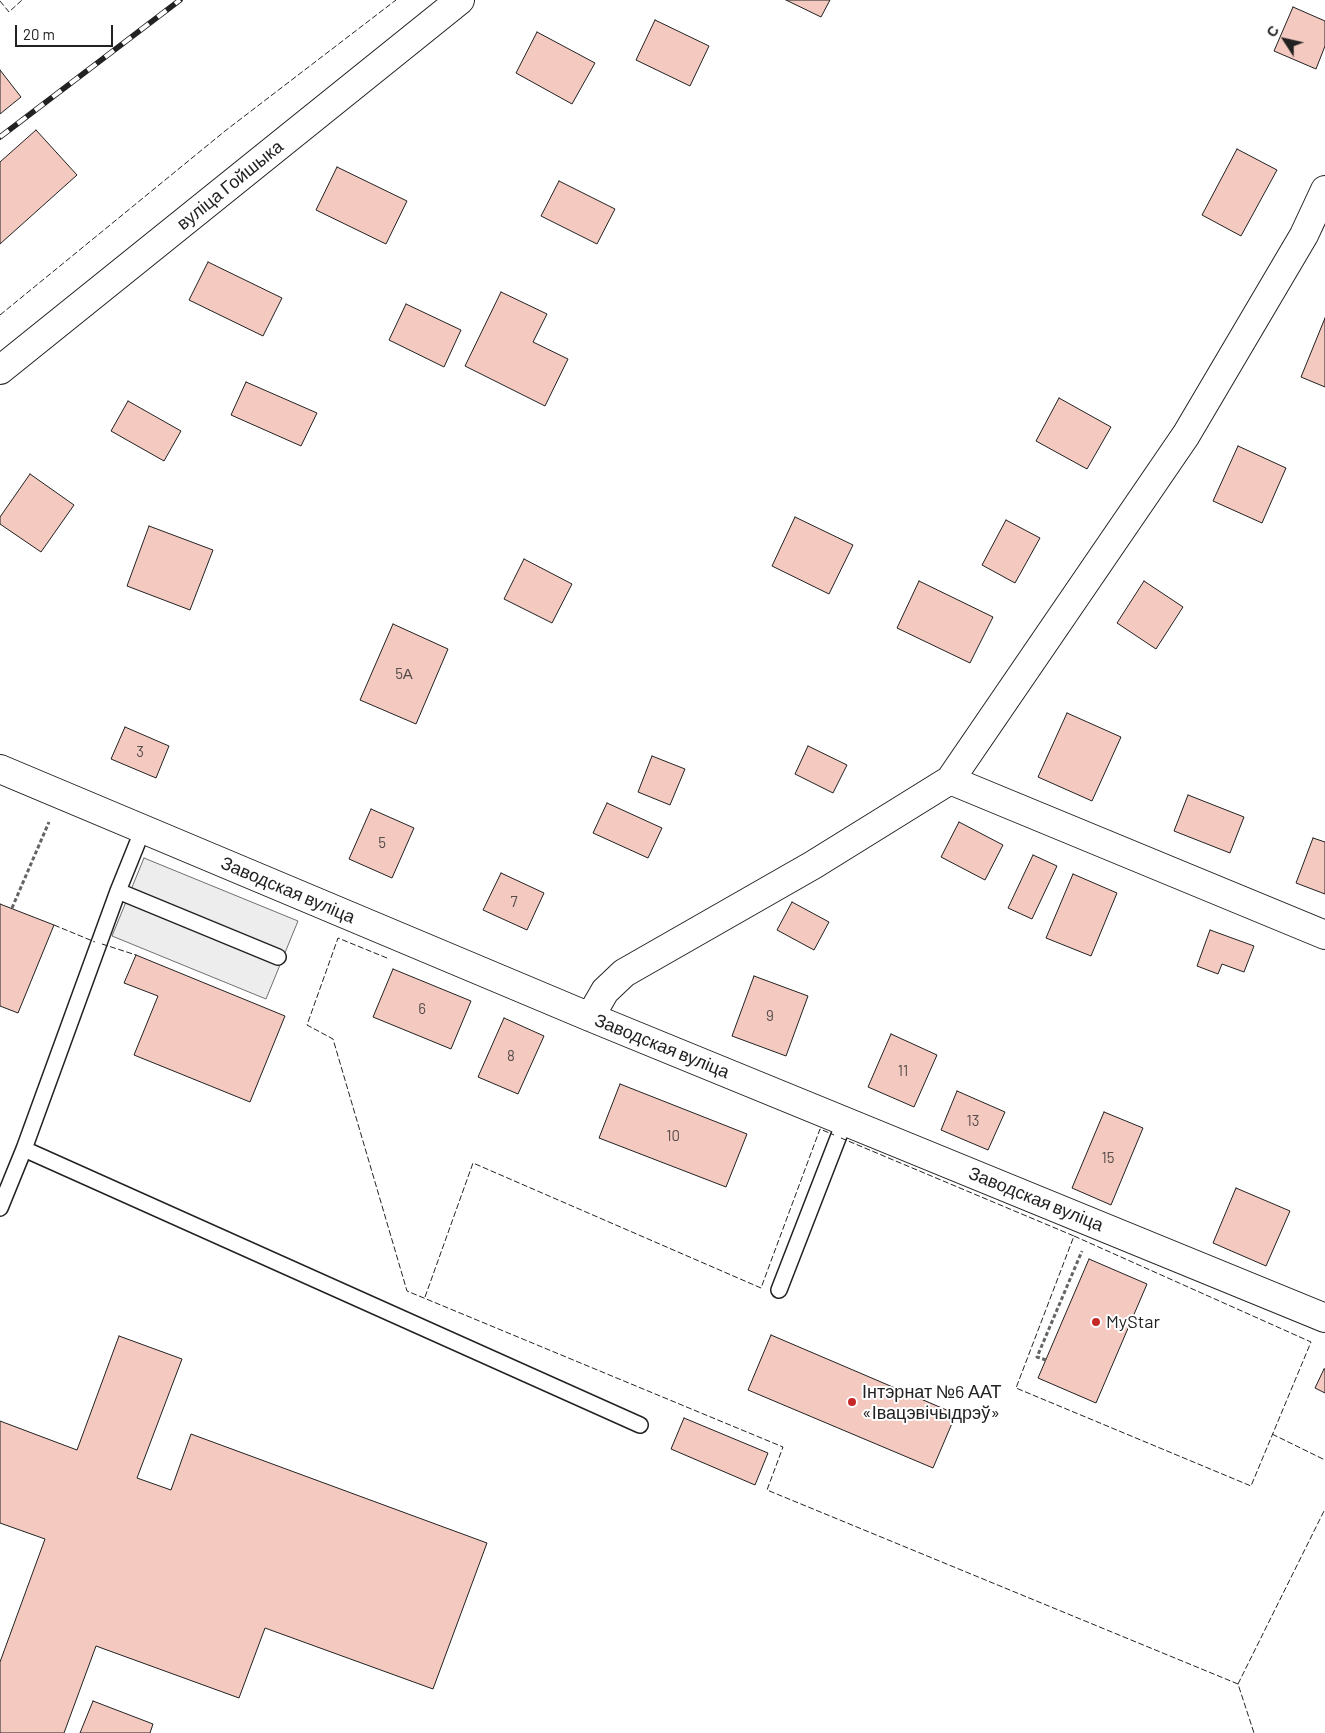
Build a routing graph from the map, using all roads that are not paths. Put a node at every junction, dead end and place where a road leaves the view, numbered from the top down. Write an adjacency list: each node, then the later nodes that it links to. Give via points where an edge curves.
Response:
1 (460, 0): 3 (street, вуліца Гойшыка)
2 (1325, 190): 5 (street, via 1304,235 1186,435)
3 (0, 370)
4 (0, 769): 6 (street, Заводская вуліца)
5 (950, 780): 8 (street); 10 (street, via 813,865 624,973 605,991)
6 (144, 829): 7 (lane); 10 (street, Заводская вуліца)
7 (118, 892): 9 (lane); 12 (lane)
8 (1325, 935)
9 (278, 958)
10 (590, 1016): 11 (street, Заводская вуліца)
11 (845, 1120): 14 (lane); 15 (street, Заводская вуліца)
12 (24, 1149): 13 (lane); 16 (lane)
13 (0, 1208)
14 (779, 1290)
15 (1325, 1318)
16 (640, 1425)

